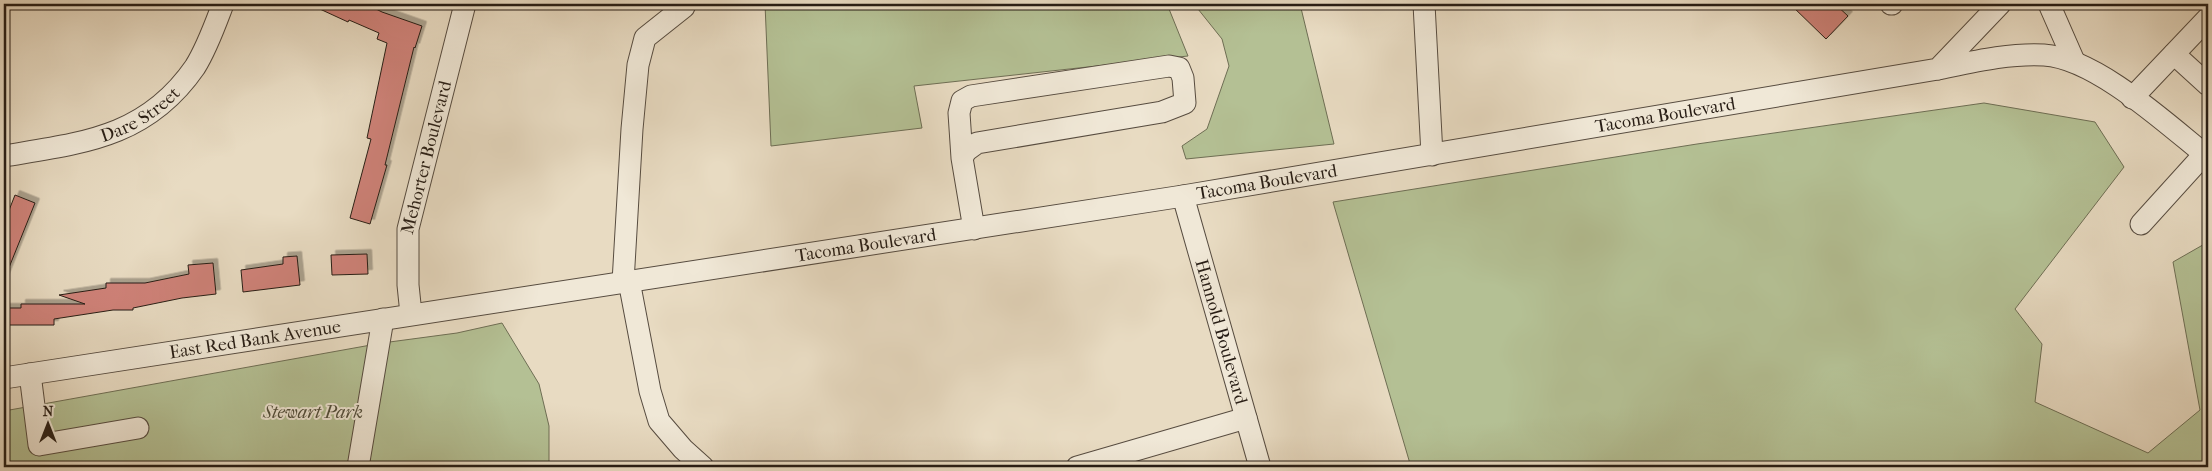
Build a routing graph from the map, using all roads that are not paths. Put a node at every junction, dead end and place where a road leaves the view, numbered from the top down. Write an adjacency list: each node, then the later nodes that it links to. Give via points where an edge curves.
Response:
1 (223, 4): 15 (street, Dare Street, via 195,66 176,91 142,119 84,143)
2 (464, 4): 22 (street, Mehorter Boulevard, via 408,229)
3 (685, 4): 20 (street, via 645,38 638,65 631,138)
4 (1424, 4): 14 (street)
5 (2000, 4): 10 (street)
6 (2049, 4): 9 (street)
7 (2208, 18): 8 (street)
8 (2174, 54): 11 (street); 12 (street)
9 (2074, 61): 10 (street, Tacoma Boulevard, via 2045,55); 12 (street, Tacoma Boulevard)
10 (1938, 69): 14 (street, Tacoma Boulevard)
11 (2207, 82)
12 (2132, 98): 13 (street, Tacoma Boulevard)
13 (2207, 154): 18 (street)
14 (1432, 155): 17 (street, Tacoma Boulevard)
15 (4, 156)
16 (962, 158): 16 (street, via 977,143 1176,108 1185,103 1183,78 1179,68 1169,66 971,96 962,101 960,112); 19 (street)
17 (1183, 196): 19 (street, Tacoma Boulevard); 26 (street, Hannold Boulevard)
18 (2141, 224)
19 (974, 229): 20 (street, Tacoma Boulevard)
20 (626, 282): 21 (street, Tacoma Boulevard); 29 (street, via 659,421)
21 (506, 300): 22 (street, East Red Bank Avenue)
22 (411, 314): 23 (street, East Red Bank Avenue)
23 (383, 318): 24 (street, East Red Bank Avenue); 28 (street)
24 (30, 374): 25 (street, East Red Bank Avenue); 27 (street, via 39,444)
25 (4, 378)
26 (1246, 418): 30 (street); 31 (street, Hannold Boulevard)
27 (138, 428)
28 (358, 467)
29 (703, 467)
30 (1077, 467)
31 (1260, 467)

